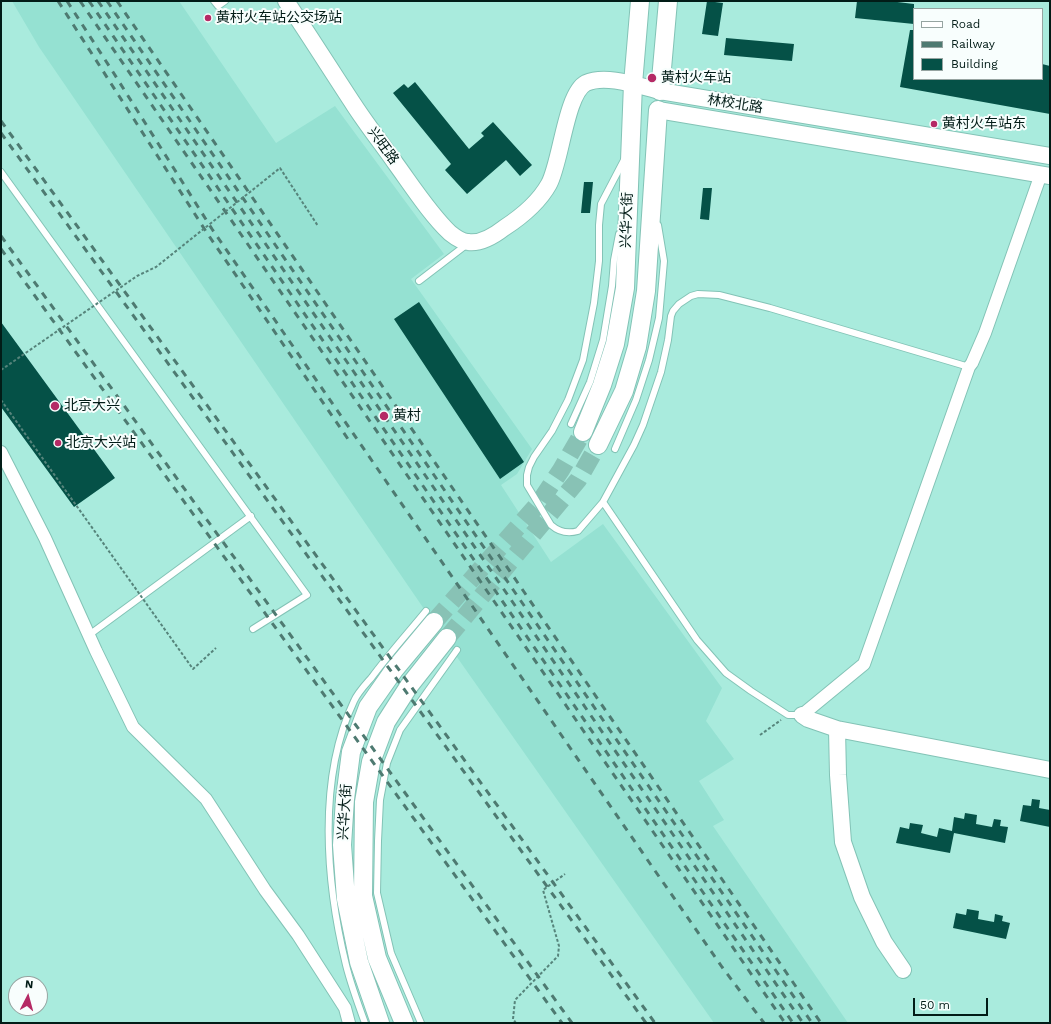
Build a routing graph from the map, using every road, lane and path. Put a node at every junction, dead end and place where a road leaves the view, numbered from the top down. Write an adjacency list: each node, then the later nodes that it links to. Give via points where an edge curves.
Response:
1 (214, 1): 2 (lane, via 218,6)
2 (225, 1)
3 (286, 1): 14 (main road, 兴旺路, via 354,106 415,190 450,234)
4 (640, 1): 6 (main road, 兴华大街)
5 (668, 1): 7 (main road)
6 (632, 84): 7 (main road, 林校北路); 8 (main road); 9 (main road, 兴华大街); 14 (main road, 林校北路, via 599,80 585,84 576,94 549,184 530,208 509,226 496,234)
7 (660, 91): 8 (main road); 10 (main road, 林校北路)
8 (658, 110): 12 (main road, 林校北路); 20 (main road, 兴华大街, via 646,291 637,347)
9 (630, 148): 19 (main road, 兴华大街, via 625,288 615,344 602,385); 22 (lane, via 601,204 599,261 583,360 565,405 552,431 534,457 527,475 527,485 552,525 565,532 578,531)
10 (1050, 156)
11 (1, 172): 23 (lane)
12 (1046, 175): 16 (street, via 985,333)
13 (318, 226): 17 (path, bridge, via 280,168 156,267 137,276)
14 (469, 243): 15 (lane)
15 (418, 281)
16 (968, 367): 22 (lane, via 770,308 719,295 698,294 683,300 673,311 661,372 643,425); 29 (street, via 864,664)
17 (1, 370)
18 (1, 400): 28 (path, bridge, via 193,669)
19 (577, 428)
20 (606, 447)
21 (1, 452): 26 (street, via 45,538)
22 (603, 502): 29 (lane, via 697,640 726,673 751,691)
23 (251, 516): 25 (lane, via 307,595); 26 (lane)
24 (430, 617): 36 (lane, via 386,658 354,700 337,748 330,797 328,845 333,900 346,966); 37 (main road, 兴华大街, via 368,706 351,752 345,799 342,845 346,899 359,962)
25 (253, 629)
26 (89, 635): 35 (street, via 133,727 206,799 345,1008)
27 (452, 644): 38 (main road, 兴华大街, via 409,686 386,722 371,762 364,802 363,896 377,958); 39 (lane, via 400,730 387,763 380,800 377,893 391,953)
28 (216, 648)
29 (795, 715): 30 (main road); 31 (path)
30 (837, 729): 32 (main road); 34 (main road, via 843,842 862,897 884,942)
31 (760, 735)
32 (1050, 770)
33 (565, 874): 40 (path, via 543,890 559,946 558,956 515,1000 513,1019)
34 (903, 970)
35 (349, 1023)
36 (364, 1023)
37 (380, 1023)
38 (404, 1023)
39 (421, 1023)
40 (516, 1023)

